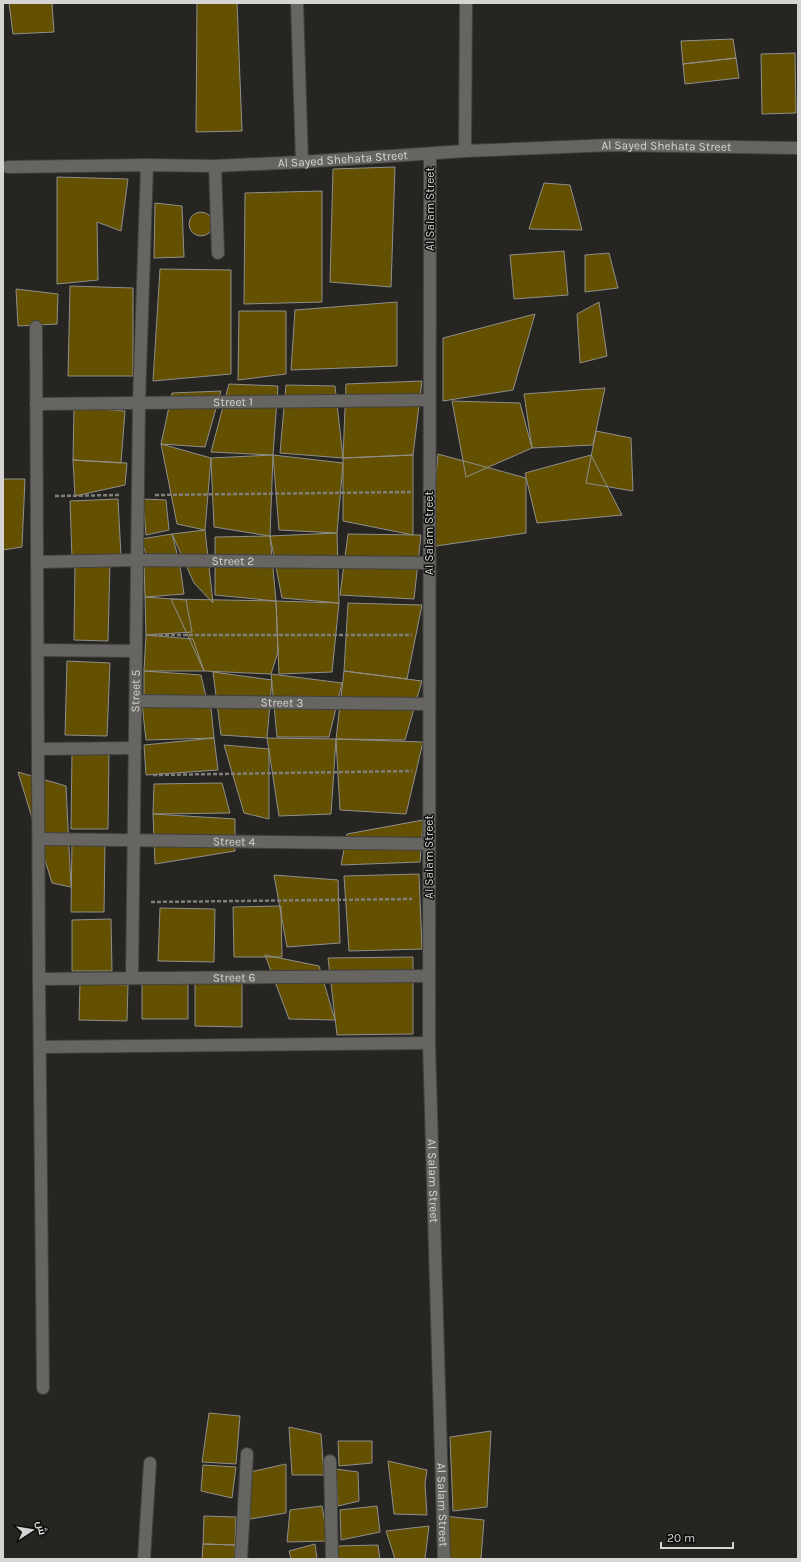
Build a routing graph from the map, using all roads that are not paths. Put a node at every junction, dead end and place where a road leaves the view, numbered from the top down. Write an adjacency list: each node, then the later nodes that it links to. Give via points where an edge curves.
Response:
1 (297, 3): 6 (street)
2 (466, 3): 4 (street)
3 (798, 148): 4 (street, Al Sayed Shehata Street, via 612,145)
4 (464, 151): 5 (street, Al Sayed Shehata Street)
5 (430, 154): 6 (street, Al Sayed Shehata Street); 12 (street, Al Salam Street)
6 (302, 162): 8 (street, Al Sayed Shehata Street)
7 (147, 165): 8 (street, Al Sayed Shehata Street); 9 (street, Al Sayed Shehata Street); 13 (street, Street 5)
8 (215, 166): 10 (street)
9 (8, 167)
10 (218, 254)
11 (36, 327): 14 (street)
12 (429, 400): 13 (street, Street 1); 17 (street, Al Salam Street)
13 (139, 403): 14 (street, Street 1); 15 (street, Street 5)
14 (36, 404): 16 (street)
15 (137, 560): 16 (street, Street 2); 17 (street, Street 2); 19 (street, Street 5)
16 (37, 562): 18 (street)
17 (429, 563): 21 (street, Al Salam Street)
18 (38, 650): 19 (street); 23 (street)
19 (136, 651): 20 (street, Street 5)
20 (136, 701): 21 (street, Street 3); 22 (street, Street 5)
21 (429, 704): 26 (street, Al Salam Street)
22 (135, 748): 23 (street); 25 (street, Street 5)
23 (38, 749): 24 (street)
24 (39, 839): 25 (street, Street 4); 29 (street)
25 (134, 840): 26 (street, Street 4); 28 (street, Street 5)
26 (429, 844): 27 (street, Al Salam Street)
27 (429, 976): 28 (street, Street 6); 30 (street, Al Salam Street)
28 (132, 978): 29 (street, Street 6)
29 (39, 979): 31 (street)
30 (429, 1044): 31 (street); 39 (street, Al Salam Street)
31 (40, 1047): 32 (street)
32 (43, 1388)
33 (247, 1454): 37 (street)
34 (330, 1461): 38 (street)
35 (150, 1463): 36 (street)
36 (144, 1559)
37 (241, 1559)
38 (332, 1559)
39 (444, 1559)

